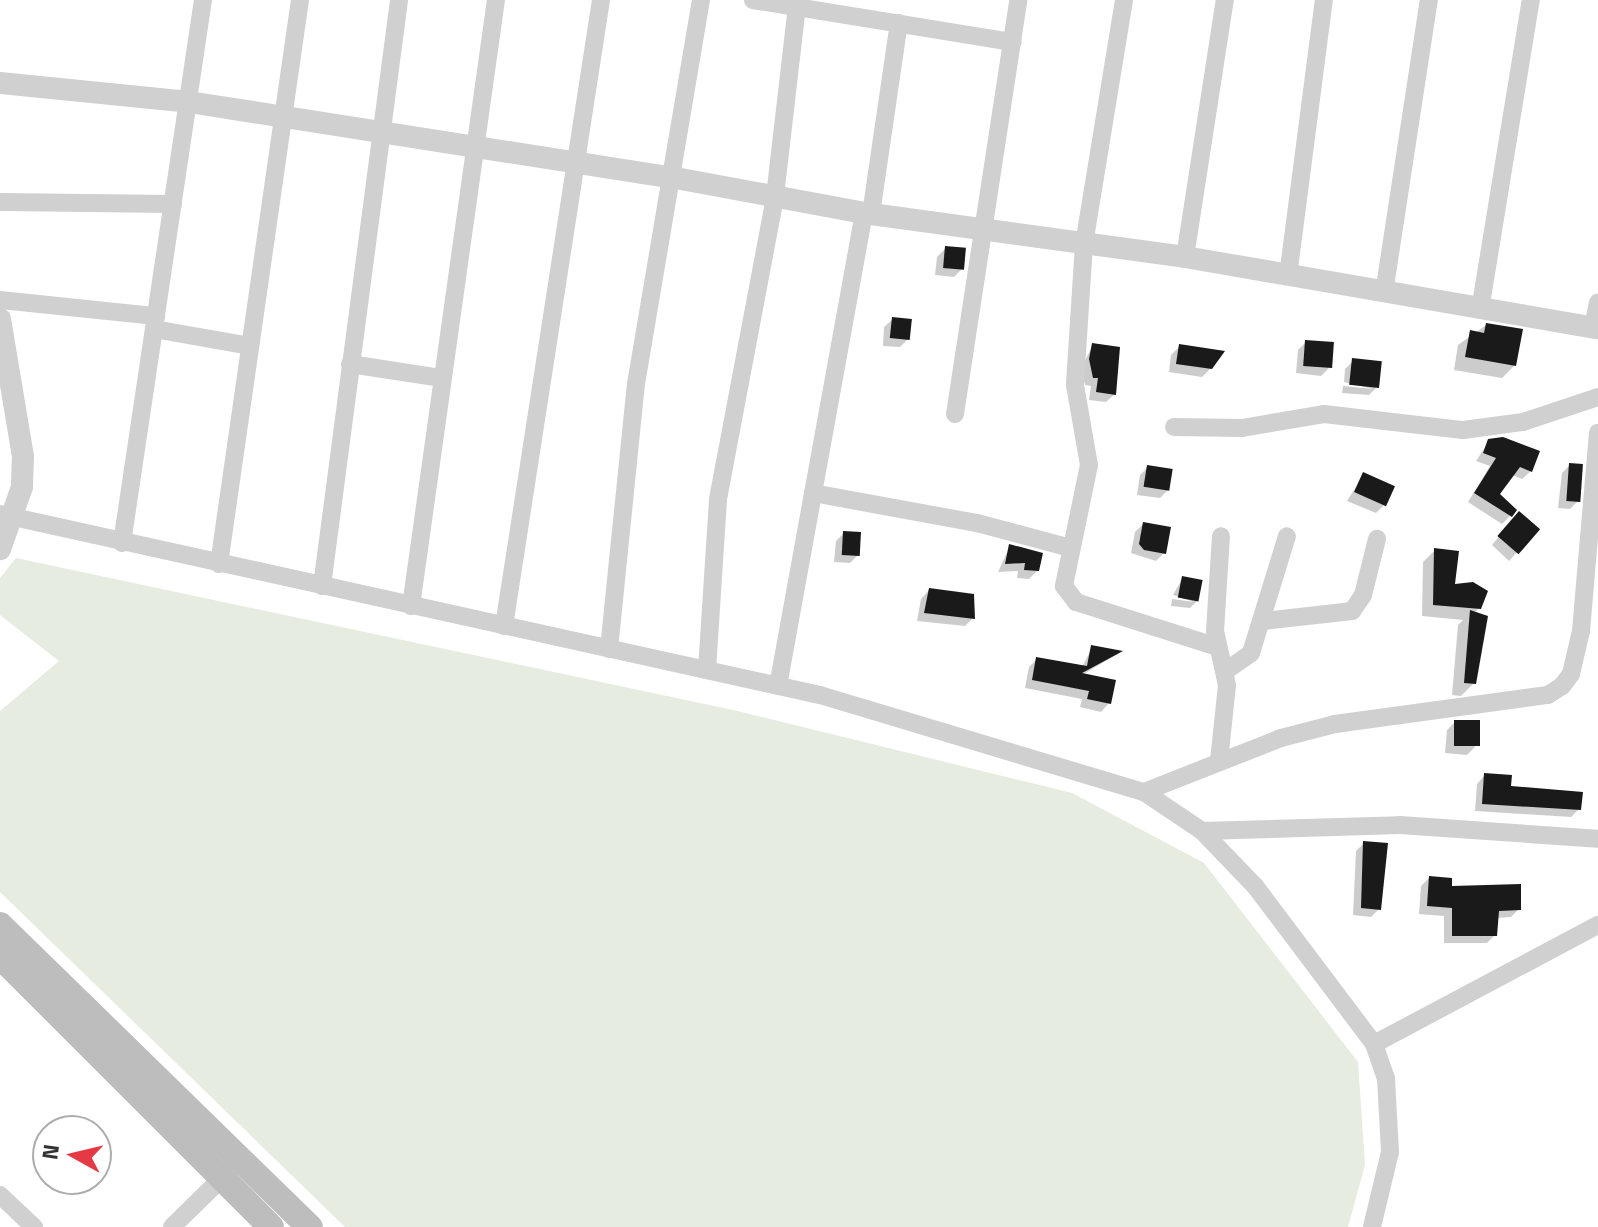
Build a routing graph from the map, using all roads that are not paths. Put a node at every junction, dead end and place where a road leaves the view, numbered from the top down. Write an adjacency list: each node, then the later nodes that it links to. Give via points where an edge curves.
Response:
1 (203, 0): 18 (street)
2 (300, 0): 19 (street)
3 (399, 0): 20 (street)
4 (496, 0): 21 (street)
5 (601, 0): 22 (street)
6 (701, 0): 23 (street)
7 (753, 0): 14 (street)
8 (1018, 0): 16 (street)
9 (1124, 0): 29 (street)
10 (1225, 0): 30 (street)
11 (1324, 0): 31 (street)
12 (1429, 0): 32 (street)
13 (1531, 0): 35 (street)
14 (797, 6): 15 (street); 24 (street)
15 (899, 23): 16 (street); 27 (street)
16 (1013, 42): 28 (street)
17 (0, 83): 18 (street)
18 (189, 102): 19 (street); 26 (street)
19 (283, 118): 20 (street); 39 (street)
20 (379, 132): 21 (street); 40 (street)
21 (474, 148): 22 (street); 41 (street)
22 (576, 162): 23 (street); 58 (street)
23 (670, 177): 24 (street); 60 (street, via 636,384)
24 (775, 196): 27 (street); 61 (street, via 718,499)
25 (0, 202): 26 (street)
26 (173, 204): 36 (street)
27 (868, 214): 28 (street); 46 (street)
28 (986, 231): 29 (street); 43 (street)
29 (1084, 244): 30 (street); 52 (street, via 1075,385 1089,465)
30 (1185, 257): 31 (street)
31 (1288, 276): 32 (street)
32 (1384, 293): 35 (street)
33 (0, 300): 36 (street)
34 (1598, 302): 38 (street)
35 (1480, 310): 38 (street)
36 (155, 322): 39 (street); 51 (street)
37 (1, 324): 47 (street, via 23,456)
38 (1596, 328)
39 (250, 346): 54 (street)
40 (350, 364): 41 (street); 55 (street)
41 (442, 378): 56 (street)
42 (1598, 397): 44 (street, via 1523,422 1463,430 1324,414 1218,430)
43 (955, 414)
44 (1174, 427)
45 (1598, 433): 64 (street, via 1581,631 1571,674 1562,686 1548,695 1335,724)
46 (813, 493): 52 (street, via 977,523); 63 (street)
47 (7, 517): 51 (street); 53 (street)
48 (1221, 536): 59 (street)
49 (1287, 536): 57 (street)
50 (1377, 539): 57 (street, via 1363,595 1352,611)
51 (122, 543): 54 (street)
52 (1071, 548): 59 (street, via 1067,596)
53 (0, 549)
54 (219, 564): 55 (street)
55 (322, 586): 56 (street)
56 (411, 606): 58 (street)
57 (1263, 621): 62 (street, via 1251,653)
58 (504, 626): 60 (street)
59 (1218, 647): 62 (street)
60 (609, 649): 61 (street)
61 (707, 670): 63 (street)
62 (1227, 670): 64 (street)
63 (778, 686): 65 (street)
64 (1219, 761): 65 (street)
65 (1144, 792): 66 (street)
66 (1202, 831): 67 (street, via 1400,825); 71 (street, via 1255,886)
67 (1598, 839)
68 (0, 925): 70 (main road)
69 (1598, 925): 71 (street)
70 (8, 959): 72 (main road)
71 (1374, 1044): 78 (street, via 1386,1078 1391,1124 1390,1152)
72 (231, 1170): 75 (street); 76 (main road); 77 (main road)
73 (0, 1195): 74 (street)
74 (34, 1227)
75 (172, 1227)
76 (271, 1227)
77 (310, 1227)
78 (1372, 1227)

